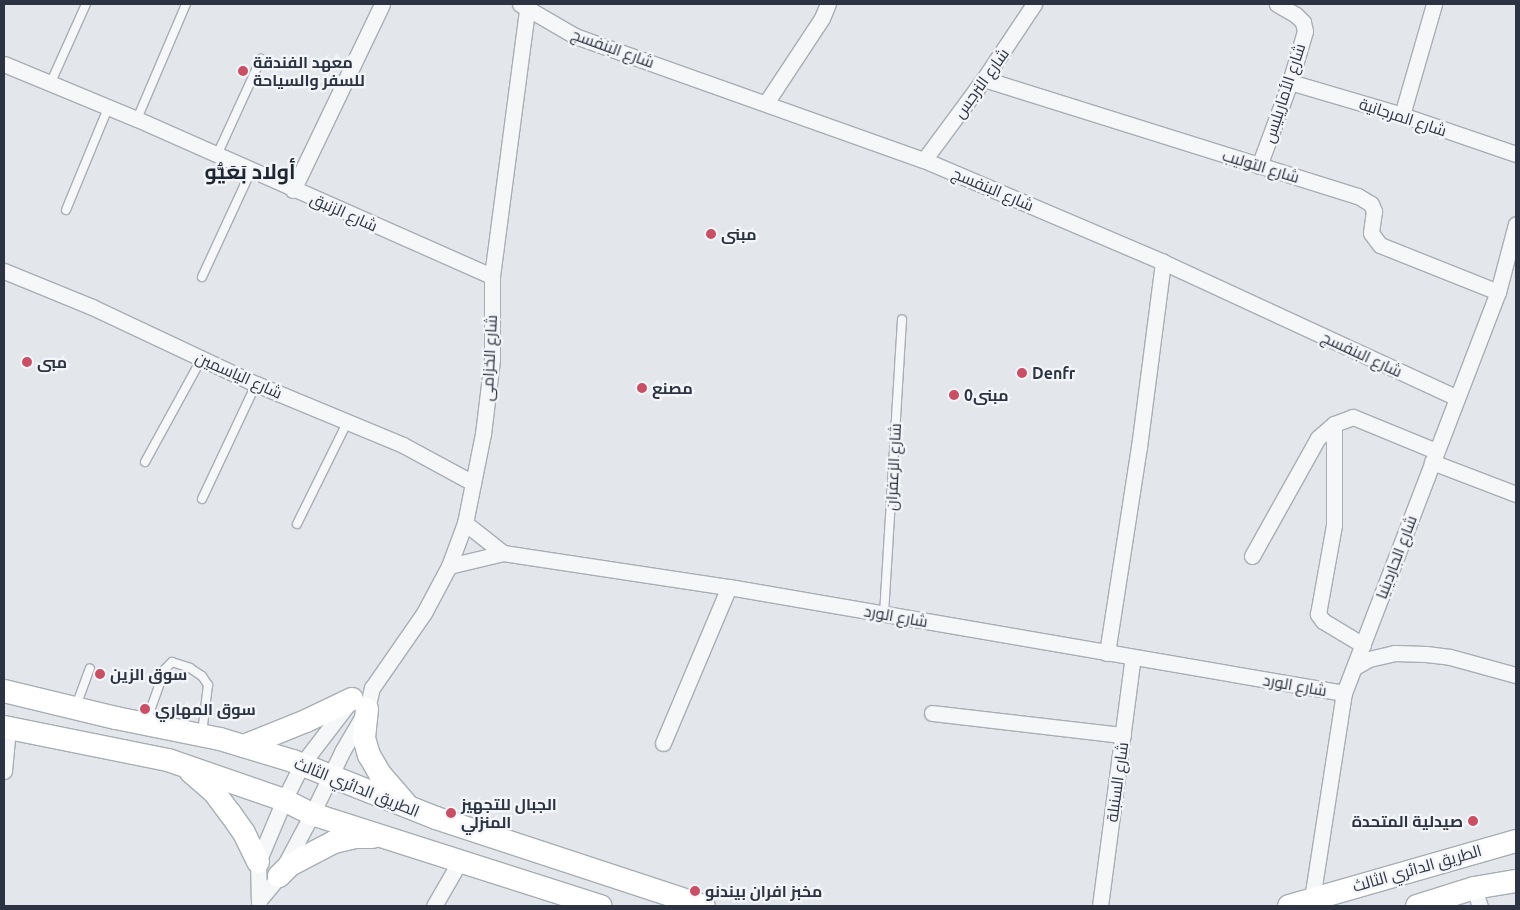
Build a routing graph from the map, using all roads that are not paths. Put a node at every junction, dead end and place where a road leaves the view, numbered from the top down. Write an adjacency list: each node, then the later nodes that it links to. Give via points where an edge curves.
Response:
1 (86, 4): 12 (lane)
2 (186, 4): 17 (lane)
3 (382, 4): 23 (street)
4 (828, 4): 14 (street)
5 (1034, 4): 11 (street, شارع النرجس)
6 (1277, 4): 13 (street, شارع الأماريليس, via 1296,15 1303,22 1305,31)
7 (1434, 4): 16 (street)
8 (525, 6): 14 (street, شارع البنفسج, via 575,36); 29 (street, شارع الخزامى)
9 (261, 59): 19 (lane)
10 (4, 64): 12 (street, شارع الزنبق)
11 (984, 79): 20 (street, شارع النرجس); 21 (street, شارع التوليب)
12 (51, 82): 15 (street, شارع الزنبق)
13 (1290, 82): 16 (street, شارع المرجانية); 21 (street, شارع الأماريليس)
14 (766, 103): 20 (street, شارع البنفسج)
15 (108, 108): 17 (street, شارع الزنبق); 24 (lane)
16 (1402, 115): 18 (street, شارع المرجانية)
17 (137, 119): 19 (street, شارع الزنبق)
18 (1516, 154)
19 (217, 155): 22 (street, شارع الزنبق)
20 (924, 160): 27 (street, شارع البنفسج)
21 (1260, 166): 31 (street, شارع التوليب, via 1366,200 1374,210 1370,233 1380,245)
22 (251, 171): 23 (street, شارع الزنبق); 30 (lane)
23 (294, 190): 29 (street, شارع الزنبق)
24 (66, 210)
25 (1516, 224): 26 (street, شارع الجاردينيا)
26 (1512, 257): 31 (street, شارع الجاردينيا)
27 (1163, 262): 35 (street, شارع البنفسج); 51 (street)
28 (4, 271): 33 (street, شارع الياسمين)
29 (492, 276): 40 (street, شارع الخزامى, via 492,360)
30 (202, 277)
31 (1498, 292): 35 (street, شارع الجاردينيا)
32 (902, 320): 49 (lane, شارع الزعفران)
33 (202, 358): 34 (street, شارع الياسمين); 39 (lane)
34 (256, 384): 36 (street, شارع الياسمين); 42 (lane)
35 (1457, 398): 38 (street, شارع الجاردينيا)
36 (348, 422): 40 (street, شارع الياسمين, via 403,445); 44 (lane)
37 (1334, 424): 38 (street, via 1352,417); 46 (street, via 1318,438); 50 (street, via 1334,525 1318,614)
38 (1434, 456): 41 (street); 50 (street, شارع الجاردينيا)
39 (145, 462)
40 (473, 483): 43 (street, شارع الخزامى)
41 (1516, 494)
42 (202, 499)
43 (465, 523): 45 (street); 47 (street, شارع الخزامى)
44 (297, 524)
45 (503, 553): 47 (street, شارع الورد); 48 (street, شارع الورد)
46 (1252, 556)
47 (449, 566): 58 (street, شارع الخزامى, via 410,635)
48 (729, 587): 49 (street, شارع الورد); 65 (street)
49 (884, 614): 51 (street, شارع الورد)
50 (1363, 645): 54 (street, شارع الجاردينيا)
51 (1107, 653): 52 (street, شارع الورد)
52 (1133, 657): 57 (street, شارع الورد); 64 (street, شارع السنبلة)
53 (90, 668): 59 (lane)
54 (1355, 668): 55 (street, via 1370,659 1395,653 1426,654 1450,657); 57 (street, شارع الجاردينيا)
55 (1516, 675)
56 (4, 691): 59 (main road, الطريق الدائري الثالث)
57 (1344, 693): 81 (street, شارع الجاردينيا)
58 (364, 699): 66 (main road); 68 (street); 70 (street); 72 (main road, via 364,738 368,755)
59 (76, 708): 61 (main road, الطريق الدائري الثالث)
60 (932, 713): 64 (street)
61 (145, 724): 63 (main road, الطريق الدائري الثالث); 63 (lane, via 164,669 172,662 190,668 208,685)
62 (6, 727): 67 (main road); 69 (street)
63 (202, 735): 66 (main road, الطريق الدائري الثالث)
64 (1123, 735): 86 (street, شارع السنبلة)
65 (664, 743)
66 (244, 746): 68 (main road, الطريق الدائري الثالث)
67 (168, 760): 71 (main road); 76 (main road, via 189,771 214,792 244,834)
68 (302, 764): 70 (main road, الطريق الدائري الثالث); 71 (street)
69 (4, 771)
70 (331, 777): 72 (main road, الطريق الدائري الثالث); 73 (street)
71 (284, 800): 73 (main road); 76 (street)
72 (407, 806): 85 (main road, الطريق الدائري الثالث)
73 (312, 814): 74 (main road); 78 (street)
74 (388, 839): 77 (main road); 78 (main road, via 356,837 334,842 290,865)
75 (1516, 841): 81 (main road, الطريق الدائري الثالث)
76 (258, 862): 82 (street)
77 (460, 862): 83 (street); 84 (main road)
78 (279, 876): 82 (street)
79 (1516, 881): 80 (main road)
80 (1477, 897): 88 (main road)
81 (1312, 899): 87 (main road, الطريق الدائري الثالث)
82 (259, 903)
83 (434, 906)
84 (600, 906)
85 (704, 906)
86 (1100, 906)
87 (1289, 906)
88 (1416, 906)

